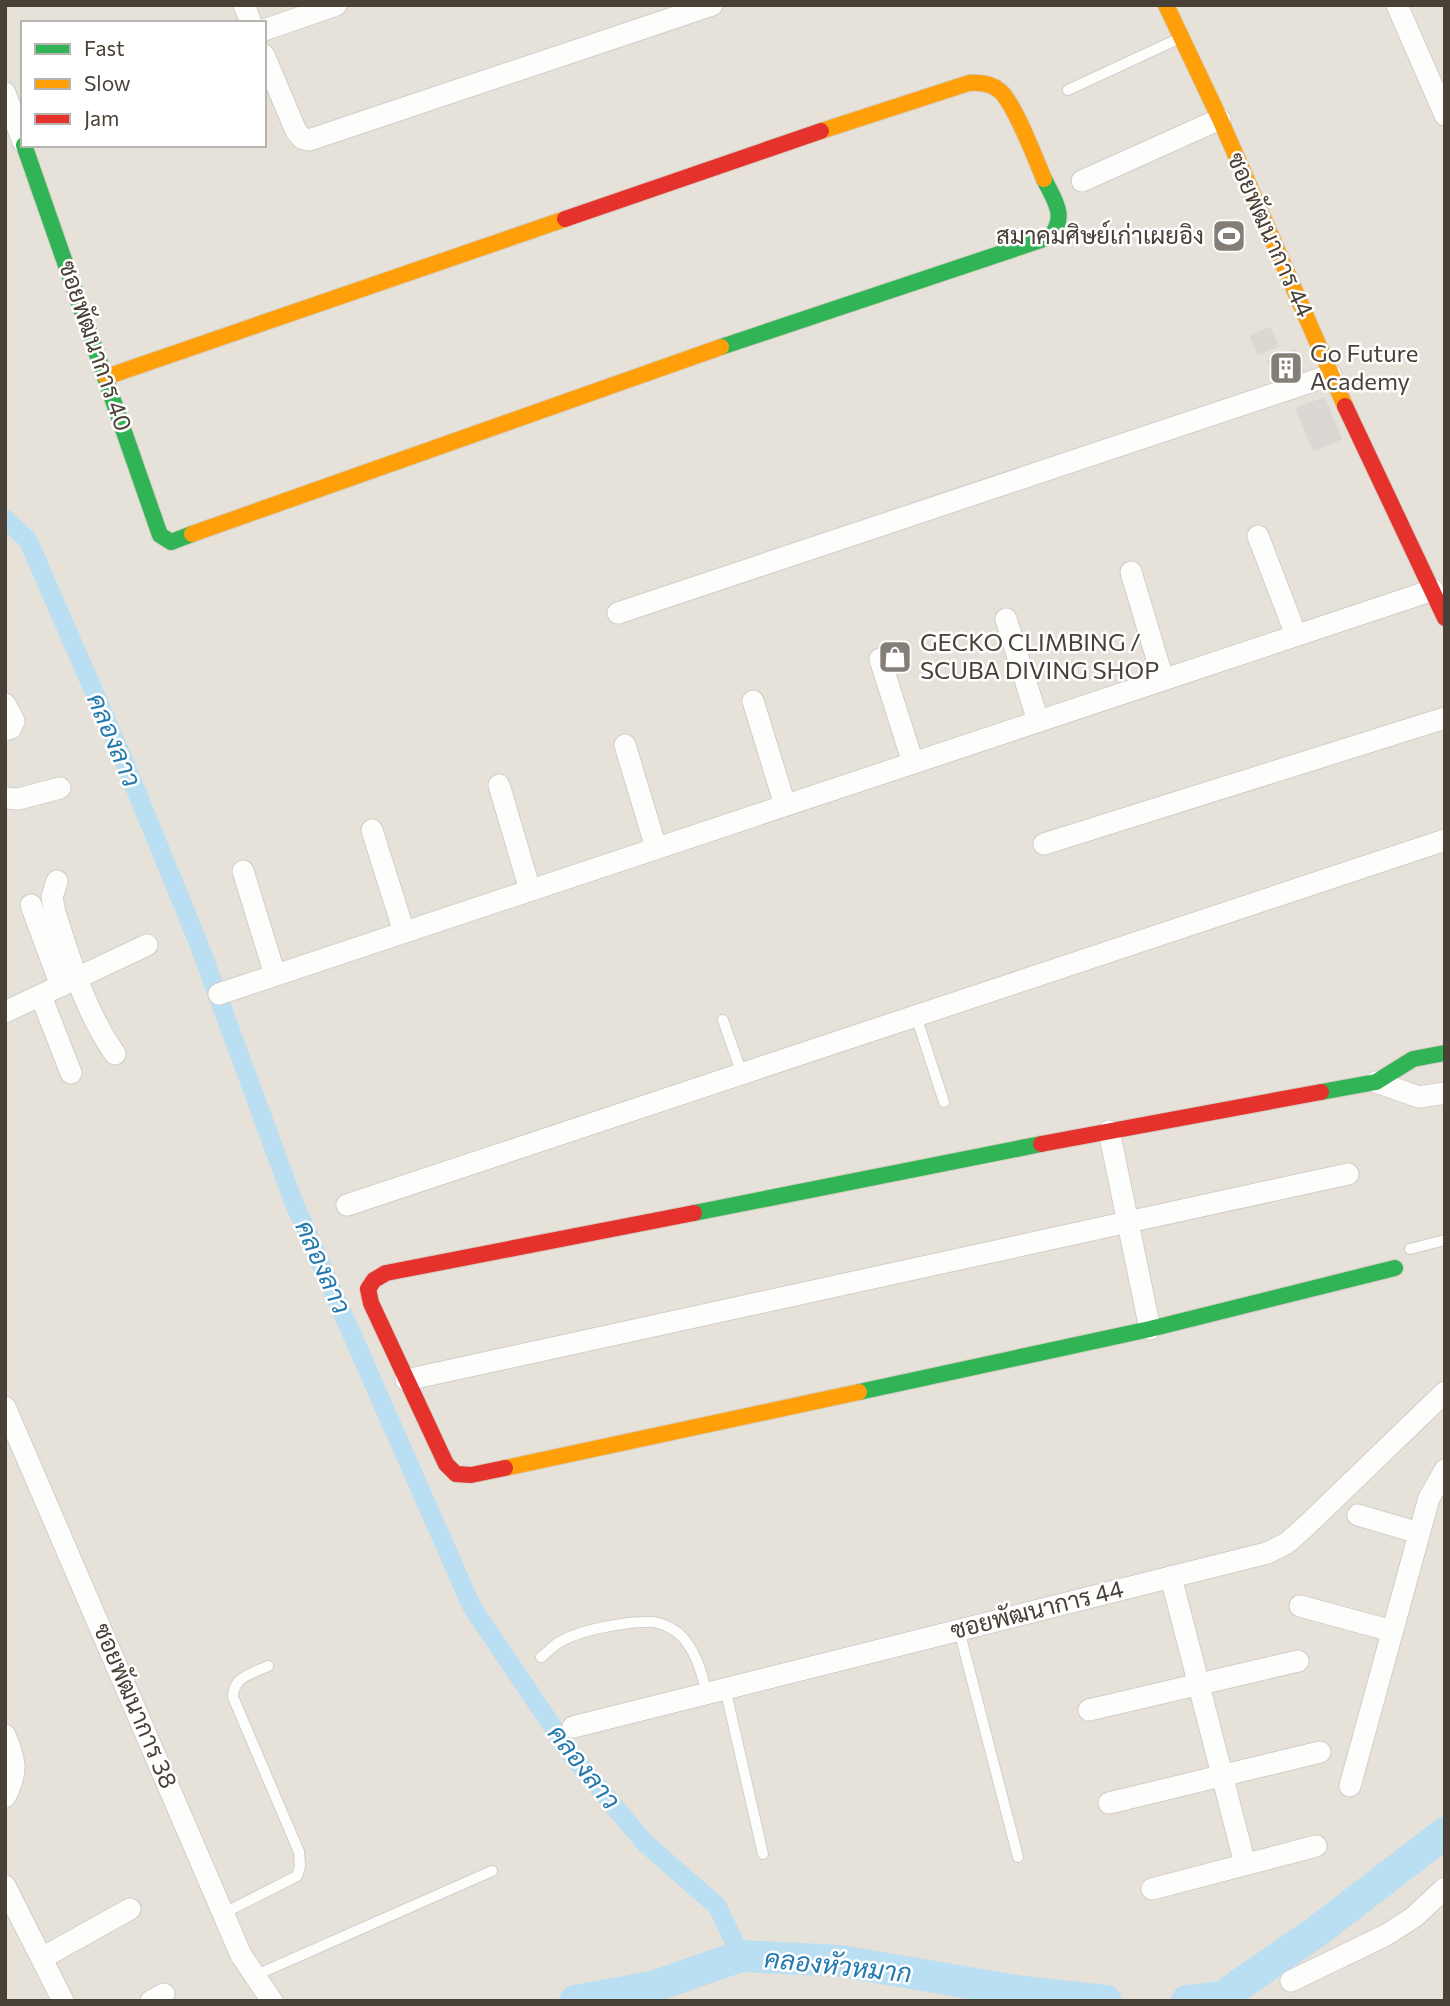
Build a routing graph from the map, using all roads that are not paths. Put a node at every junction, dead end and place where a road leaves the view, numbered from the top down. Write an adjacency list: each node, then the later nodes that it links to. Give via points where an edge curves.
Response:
1 (336, 5): 5 (street)
2 (712, 5): 7 (street, via 309,140 296,131)
3 (1166, 5): 6 (street, ซอยพัฒนาการ 44)
4 (1396, 5): 10 (street)
5 (266, 29)
6 (1180, 38): 8 (lane); 11 (street, ซอยพัฒนาการ 44)
7 (266, 60)
8 (1068, 90)
9 (5, 93): 12 (street, ซอยพัฒนาการ 40)
10 (1445, 115)
11 (1220, 119): 14 (street); 15 (street, ซอยพัฒนาการ 44)
12 (21, 138)
13 (24, 147): 16 (street, ซอยพัฒนาการ 40)
14 (1082, 181)
15 (1331, 375): 19 (street, ซอยพัฒนาการ 44); 20 (street)
16 (106, 377): 16 (street, ซอยพัฒนาการ 40, via 969,83 993,85 1007,98 1060,213 1058,228 1050,237 660,367 171,542 160,535)
17 (1258, 536): 23 (street)
18 (1131, 572): 25 (street)
19 (1433, 590): 21 (street, ซอยพัฒนาการ 44); 23 (street)
20 (618, 613)
21 (1445, 618)
22 (1006, 620): 29 (street)
23 (1296, 635): 25 (street)
24 (880, 659): 32 (street)
25 (1163, 680): 29 (street)
26 (753, 701): 36 (street)
27 (5, 704): 30 (street, via 14,721)
28 (1445, 718): 39 (street)
29 (1038, 721): 32 (street)
30 (5, 730)
31 (625, 745): 40 (street)
32 (913, 763): 36 (street)
33 (499, 785): 43 (street)
34 (60, 788): 35 (street, via 18,800)
35 (5, 798)
36 (785, 805): 40 (street)
37 (372, 830): 45 (street)
38 (1445, 839): 52 (street)
39 (1044, 844)
40 (656, 848): 43 (street)
41 (243, 871): 47 (street)
42 (57, 881): 48 (street, via 52,904)
43 (530, 890): 45 (street)
44 (31, 905): 48 (street)
45 (404, 932): 47 (street)
46 (147, 944): 48 (street)
47 (275, 975): 49 (street)
48 (69, 982): 50 (street); 55 (street)
49 (219, 994)
50 (41, 996): 51 (street); 56 (street)
51 (5, 1012)
52 (916, 1016): 57 (street); 60 (lane)
53 (723, 1020): 57 (lane)
54 (1445, 1053): 58 (street, via 1413,1059)
55 (115, 1054)
56 (71, 1073)
57 (743, 1074): 63 (street)
58 (1376, 1082): 59 (street, via 1419,1097); 61 (street)
59 (1445, 1093)
60 (944, 1102)
61 (1109, 1131): 64 (street); 69 (street, via 386,1273 368,1289)
62 (1348, 1174): 64 (street)
63 (347, 1205)
64 (1128, 1224): 68 (street); 69 (street)
65 (1445, 1240): 66 (lane)
66 (1410, 1249)
67 (1395, 1268): 68 (street)
68 (1150, 1329): 69 (street, via 471,1475 456,1474 446,1464)
69 (406, 1380)
70 (1445, 1392): 75 (street, ซอยพัฒนาการ 44, via 1287,1543 1267,1553)
71 (5, 1407): 101 (street, ซอยพัฒนาการ 38)
72 (1445, 1471): 74 (street, via 1429,1498)
73 (1358, 1515): 74 (street)
74 (1419, 1533): 78 (street)
75 (1171, 1577): 77 (street, ซอยพัฒนาการ 44); 82 (street)
76 (1300, 1606): 78 (street)
77 (959, 1630): 83 (street, ซอยพัฒนาการ 44); 94 (lane)
78 (1392, 1631): 89 (street)
79 (541, 1657): 83 (lane, via 575,1636 620,1624 653,1622 684,1638)
80 (1298, 1661): 82 (street)
81 (268, 1666): 101 (lane, via 238,1679 233,1697 299,1852 300,1866 297,1876)
82 (1199, 1684): 84 (street); 88 (street)
83 (716, 1691): 85 (street, ซอยพัฒนาการ 44); 93 (lane)
84 (1089, 1710)
85 (573, 1727)
86 (5, 1735): 90 (street, via 15,1764)
87 (1321, 1752): 88 (street)
88 (1222, 1776): 91 (street); 95 (street)
89 (1350, 1786)
90 (5, 1797)
91 (1109, 1803)
92 (1317, 1846): 95 (street)
93 (764, 1854)
94 (1018, 1857)
95 (1245, 1864): 99 (street)
96 (492, 1871): 103 (lane)
97 (5, 1886): 102 (street)
98 (1445, 1888): 104 (street, via 1386,1935)
99 (1152, 1889)
100 (130, 1909): 102 (street)
101 (224, 1913): 103 (street, ซอยพัฒนาการ 38)
102 (42, 1958): 106 (street)
103 (254, 1976): 105 (street, ซอยพัฒนาการ 38)
104 (1292, 1982)
105 (270, 2000)
106 (63, 2001)

